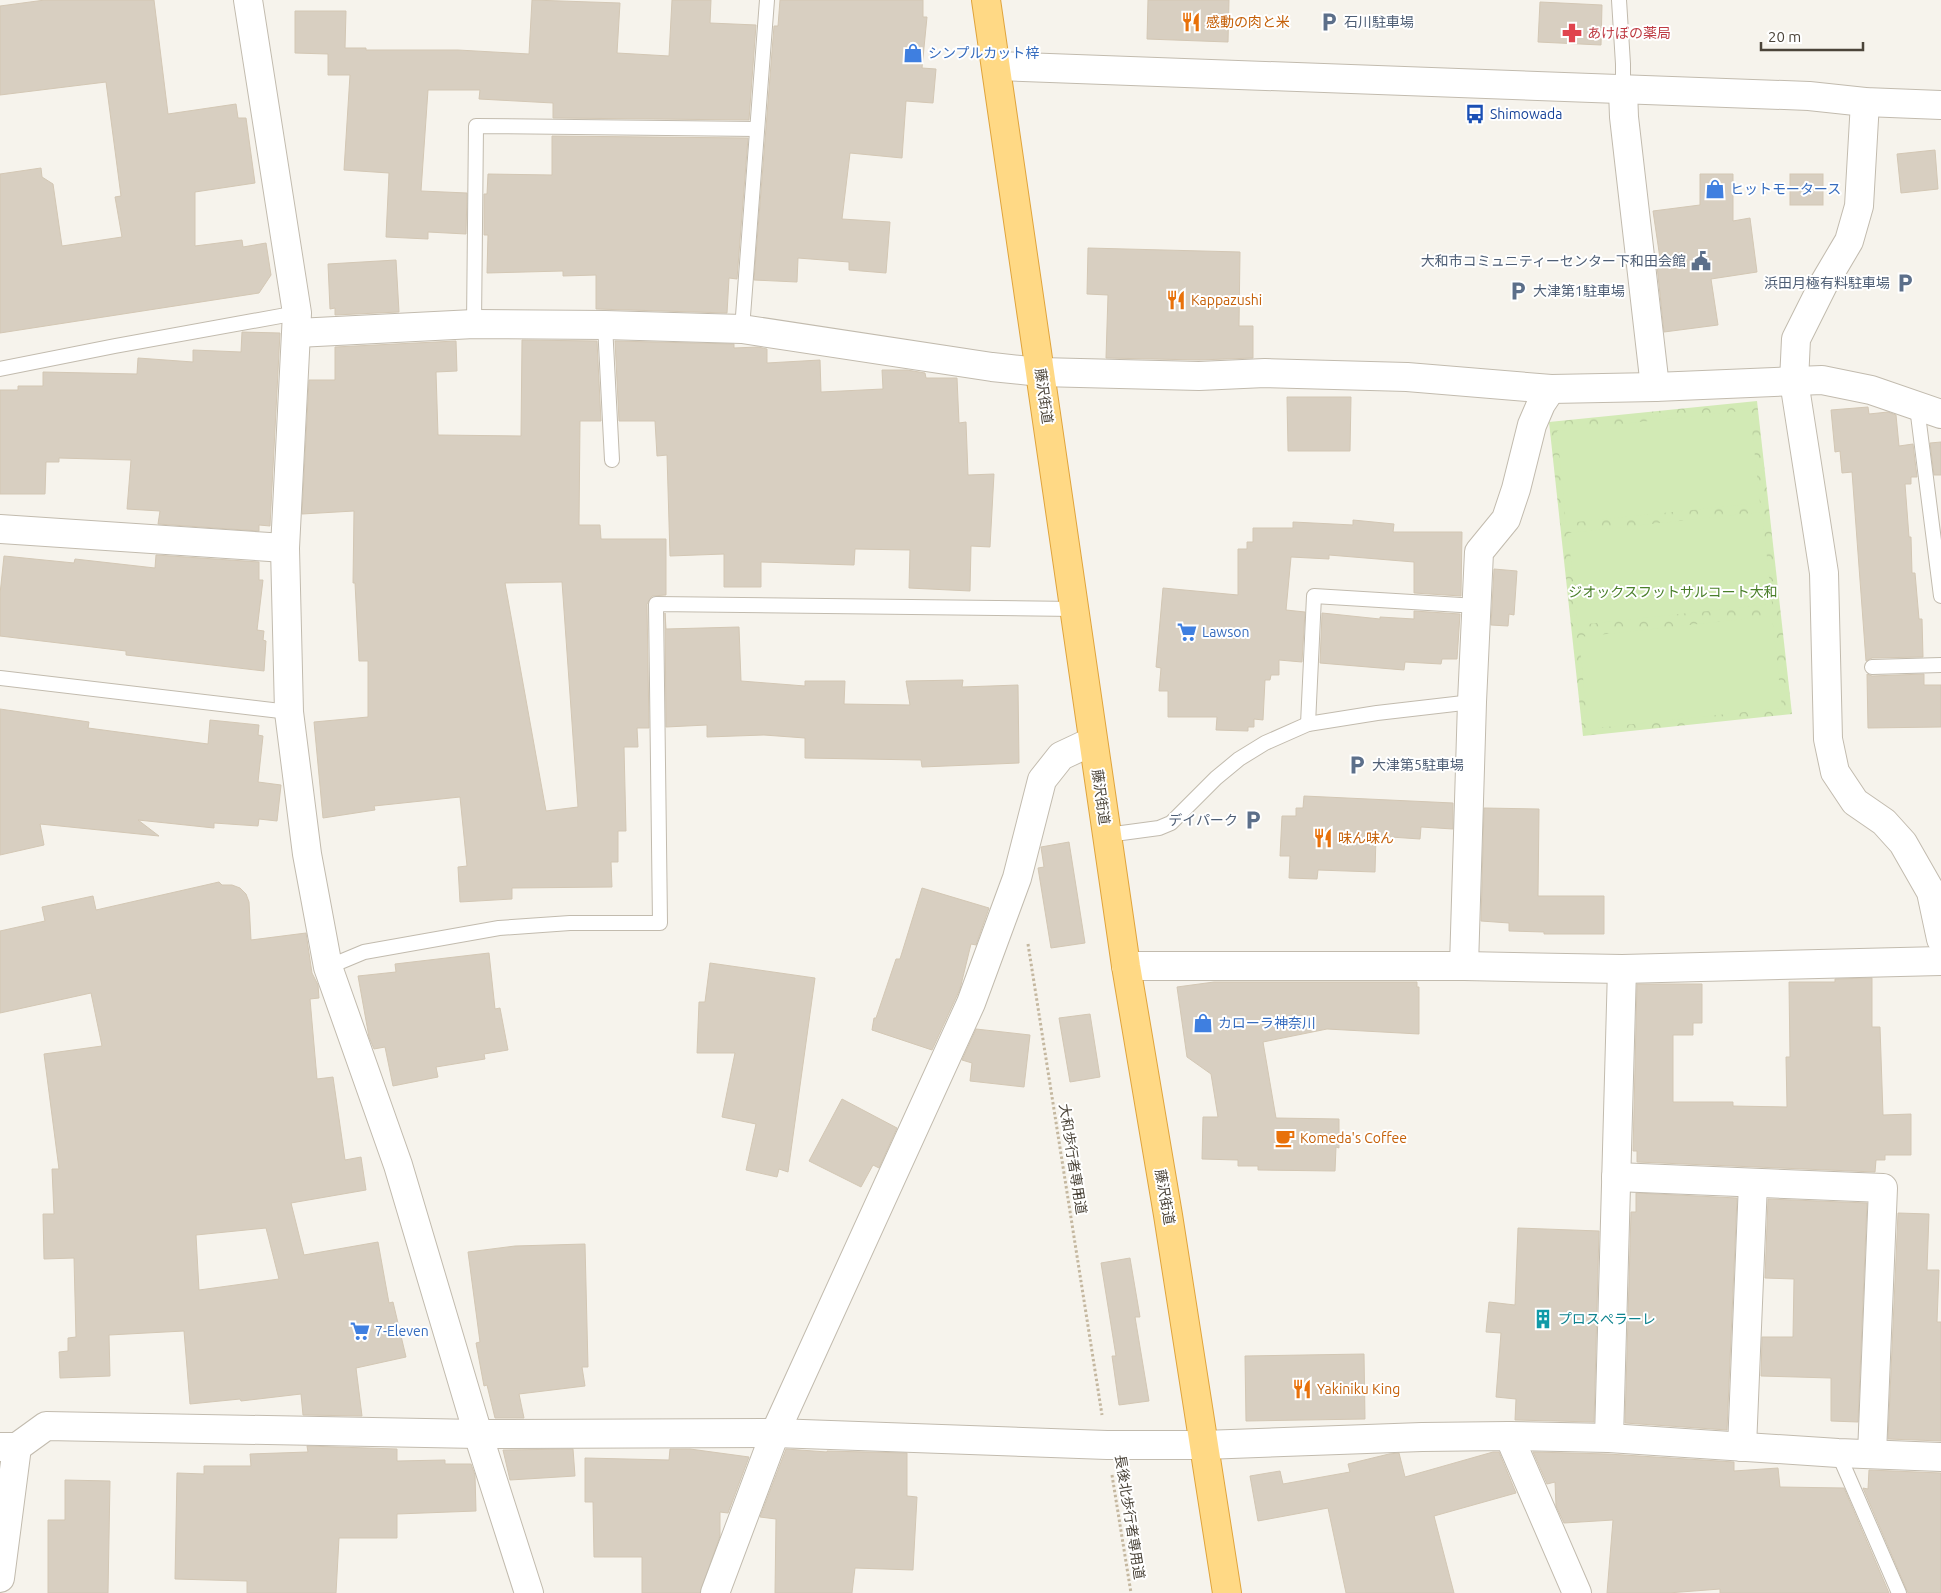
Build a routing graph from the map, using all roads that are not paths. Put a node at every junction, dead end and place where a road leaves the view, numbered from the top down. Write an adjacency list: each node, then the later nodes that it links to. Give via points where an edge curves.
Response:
1 (248, 0): 10 (street)
2 (766, 0): 9 (lane)
3 (986, 0): 5 (highway, 藤沢街道)
4 (1619, 0): 6 (lane)
5 (997, 66): 6 (street); 15 (highway, 藤沢街道)
6 (1624, 90): 7 (street, via 1809,96); 17 (street, via 1624,117)
7 (1865, 102): 8 (street); 16 (street, via 1859,206 1849,241 1796,339)
8 (1941, 105)
9 (757, 129): 11 (lane, via 476,126); 13 (lane)
10 (297, 323): 11 (street); 14 (lane); 22 (street)
11 (474, 324): 12 (street)
12 (605, 325): 13 (street); 20 (lane)
13 (742, 329): 15 (street)
14 (0, 369)
15 (1040, 372): 18 (street, via 1407,377); 25 (highway, 藤沢街道)
16 (1794, 381): 17 (street); 19 (street, via 1822,380 1871,390); 34 (street, via 1824,573 1828,739 1836,772 1855,802 1884,822 1903,843 1931,892)
17 (1655, 387): 18 (street)
18 (1551, 389): 24 (street, via 1532,425 1506,518 1479,552)
19 (1929, 411): 23 (lane)
20 (612, 460)
21 (0, 529): 22 (street)
22 (285, 548): 30 (street)
23 (1941, 596)
24 (1478, 606): 29 (street); 31 (lane, via 1314,596)
25 (1074, 609): 32 (highway, 藤沢街道); 38 (lane, via 656,604 660,923 570,923 499,928 364,952)
26 (1941, 665): 27 (lane)
27 (1872, 667)
28 (0, 678): 30 (lane)
29 (1472, 702): 31 (lane); 37 (street)
30 (289, 712): 38 (street, via 308,854)
31 (1308, 724): 33 (lane, via 1265,743 1239,759 1171,823 1159,828)
32 (1093, 741): 33 (highway, 藤沢街道); 42 (street, via 1061,756 1042,780 1017,878 971,1003)
33 (1107, 835): 36 (highway, 藤沢街道)
34 (1941, 939)
35 (1941, 961): 39 (street)
36 (1126, 966): 37 (street); 46 (highway, 藤沢街道)
37 (1464, 966): 39 (street)
38 (328, 967): 43 (street, via 398,1165)
39 (1622, 969): 40 (street)
40 (1616, 1177): 41 (street); 45 (street)
41 (1753, 1183): 48 (street); 50 (street, via 1883,1188)
42 (775, 1433): 43 (street); 46 (street, via 1107,1445); 54 (street)
43 (478, 1434): 47 (street, via 46,1426); 53 (street)
44 (1509, 1436): 45 (street); 46 (street); 56 (street)
45 (1610, 1438): 48 (street)
46 (1204, 1445): 55 (highway, 藤沢街道)
47 (8, 1447): 52 (street)
48 (1742, 1447): 49 (street)
49 (1838, 1453): 50 (street); 57 (lane)
50 (1872, 1454): 51 (street)
51 (1941, 1457)
52 (0, 1578)
53 (529, 1593)
54 (715, 1593)
55 (1226, 1593)
56 (1577, 1593)
57 (1899, 1593)

